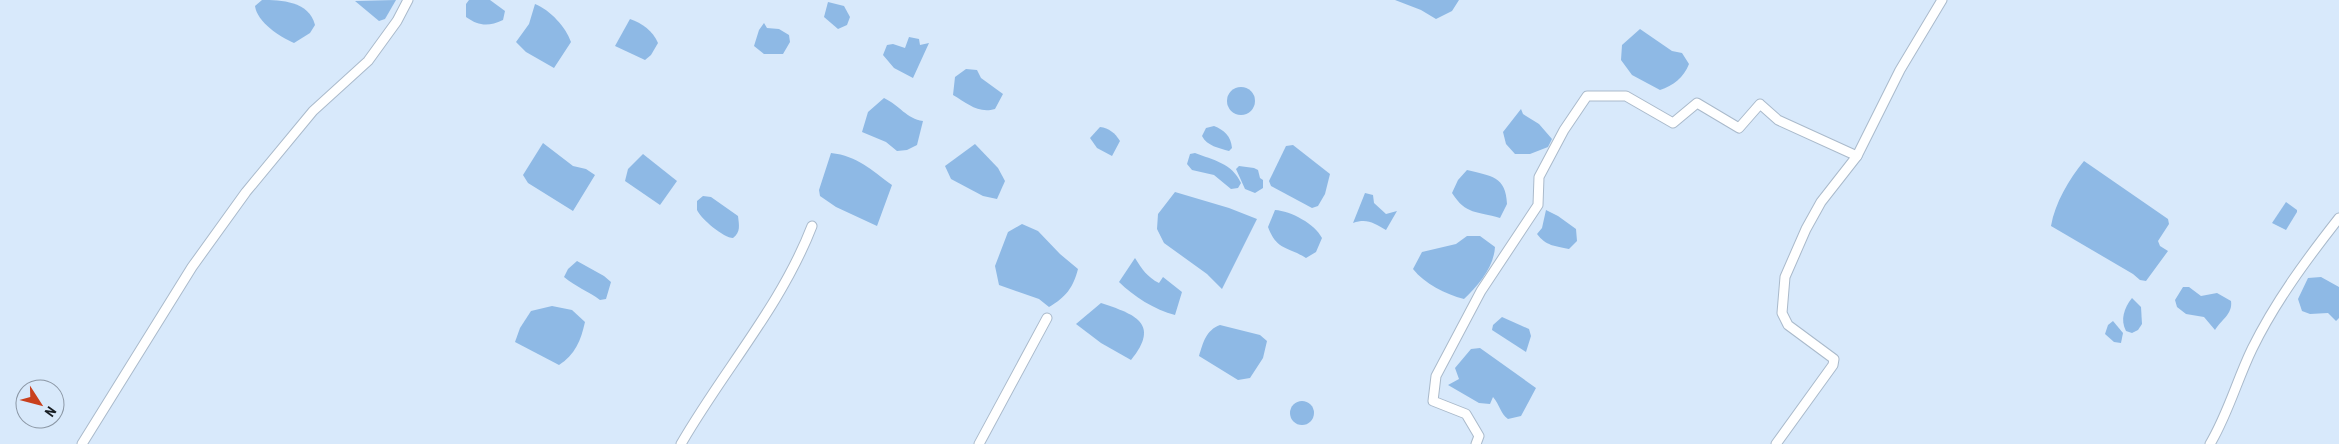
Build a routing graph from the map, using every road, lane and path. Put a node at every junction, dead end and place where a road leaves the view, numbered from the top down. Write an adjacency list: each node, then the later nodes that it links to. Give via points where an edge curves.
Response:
1 (408, 0): 7 (street, via 368,61 313,111 246,192 192,267)
2 (1942, 0): 3 (street, via 1900,70)
3 (1857, 156): 10 (street, via 1778,120 1760,104 1739,128 1697,102 1673,123 1626,96 1587,96 1539,177 1538,205 1481,291 1436,376 1433,401 1466,414 1480,436); 11 (street, via 1822,202 1785,277 1782,313 1788,325 1834,359 1833,365)
4 (2339, 218): 12 (street, via 2276,306 2252,350 2222,424)
5 (812, 226): 8 (street, via 782,288)
6 (1046, 318): 9 (street)
7 (82, 444)
8 (681, 444)
9 (980, 444)
10 (1476, 444)
11 (1776, 444)
12 (2210, 444)

